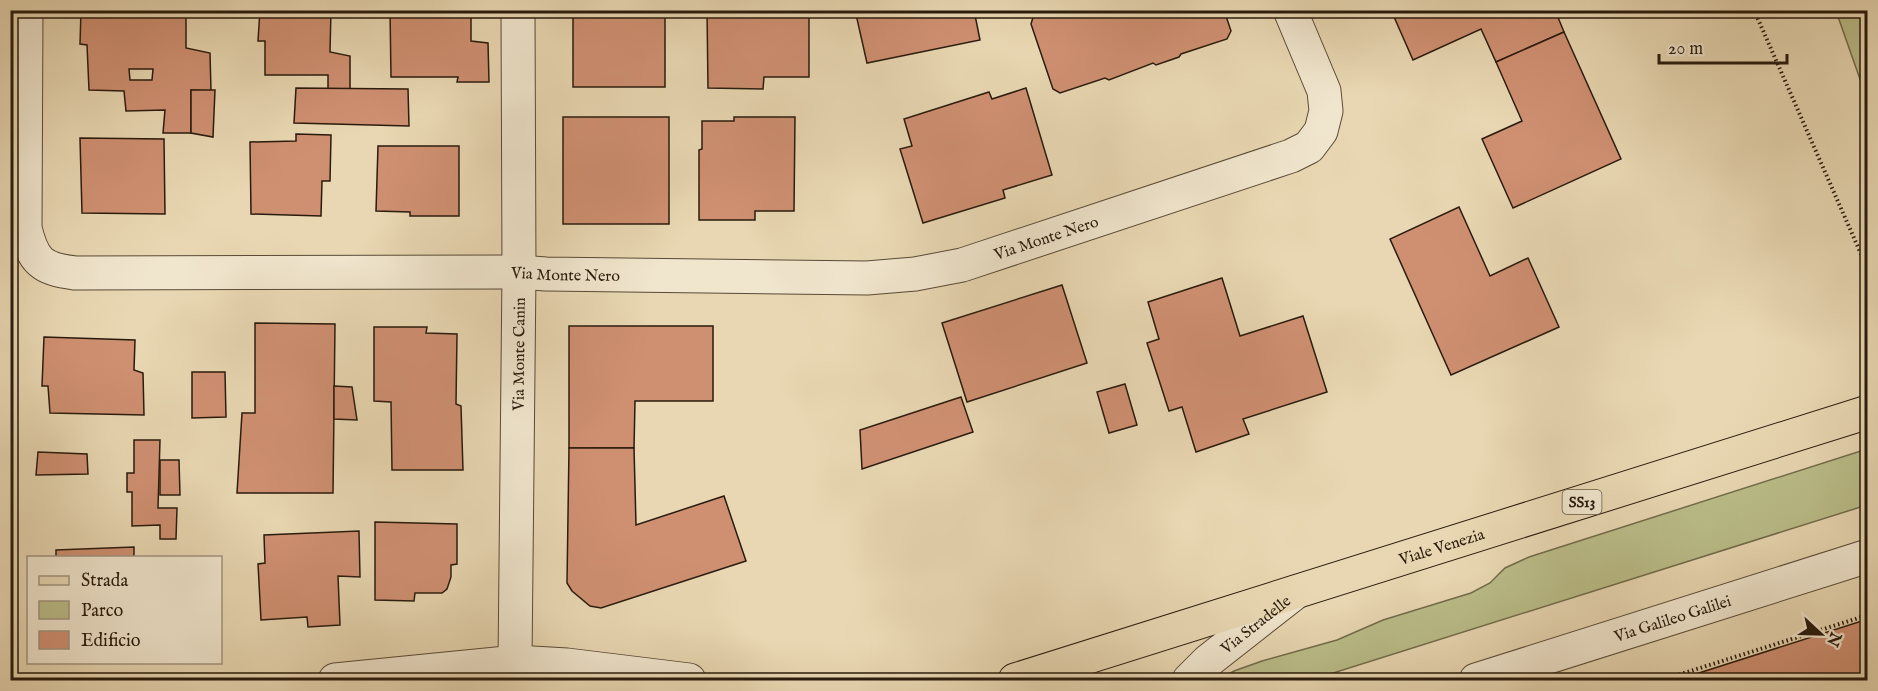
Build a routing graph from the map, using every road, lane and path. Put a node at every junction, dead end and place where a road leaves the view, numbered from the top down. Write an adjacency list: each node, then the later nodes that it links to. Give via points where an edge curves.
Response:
1 (26, 10): 6 (street, Via Monte Nero, via 25,228 30,249 41,263 57,271 75,273)
2 (518, 10): 6 (street, Via Monte Canin)
3 (1290, 10): 6 (street, Via Monte Nero, via 1324,91 1326,111 1321,131 1309,147 1291,156 962,265 915,274 867,278)
4 (1754, 10): 5 (path)
5 (1868, 270)
6 (519, 272): 11 (street, Via Monte Canin)
7 (1868, 412): 9 (main road, Viale Venezia / SS13)
8 (1868, 556): 16 (street, Via Galileo Galilei)
9 (1296, 592): 14 (main road, Viale Venezia / SS13); 15 (street, Via Stradelle, via 1208,661)
10 (1868, 615): 17 (path)
11 (515, 663): 12 (street); 13 (street, via 567,665)
12 (335, 681)
13 (689, 681)
14 (1015, 681)
15 (1189, 681)
16 (1476, 681)
17 (1662, 681)

